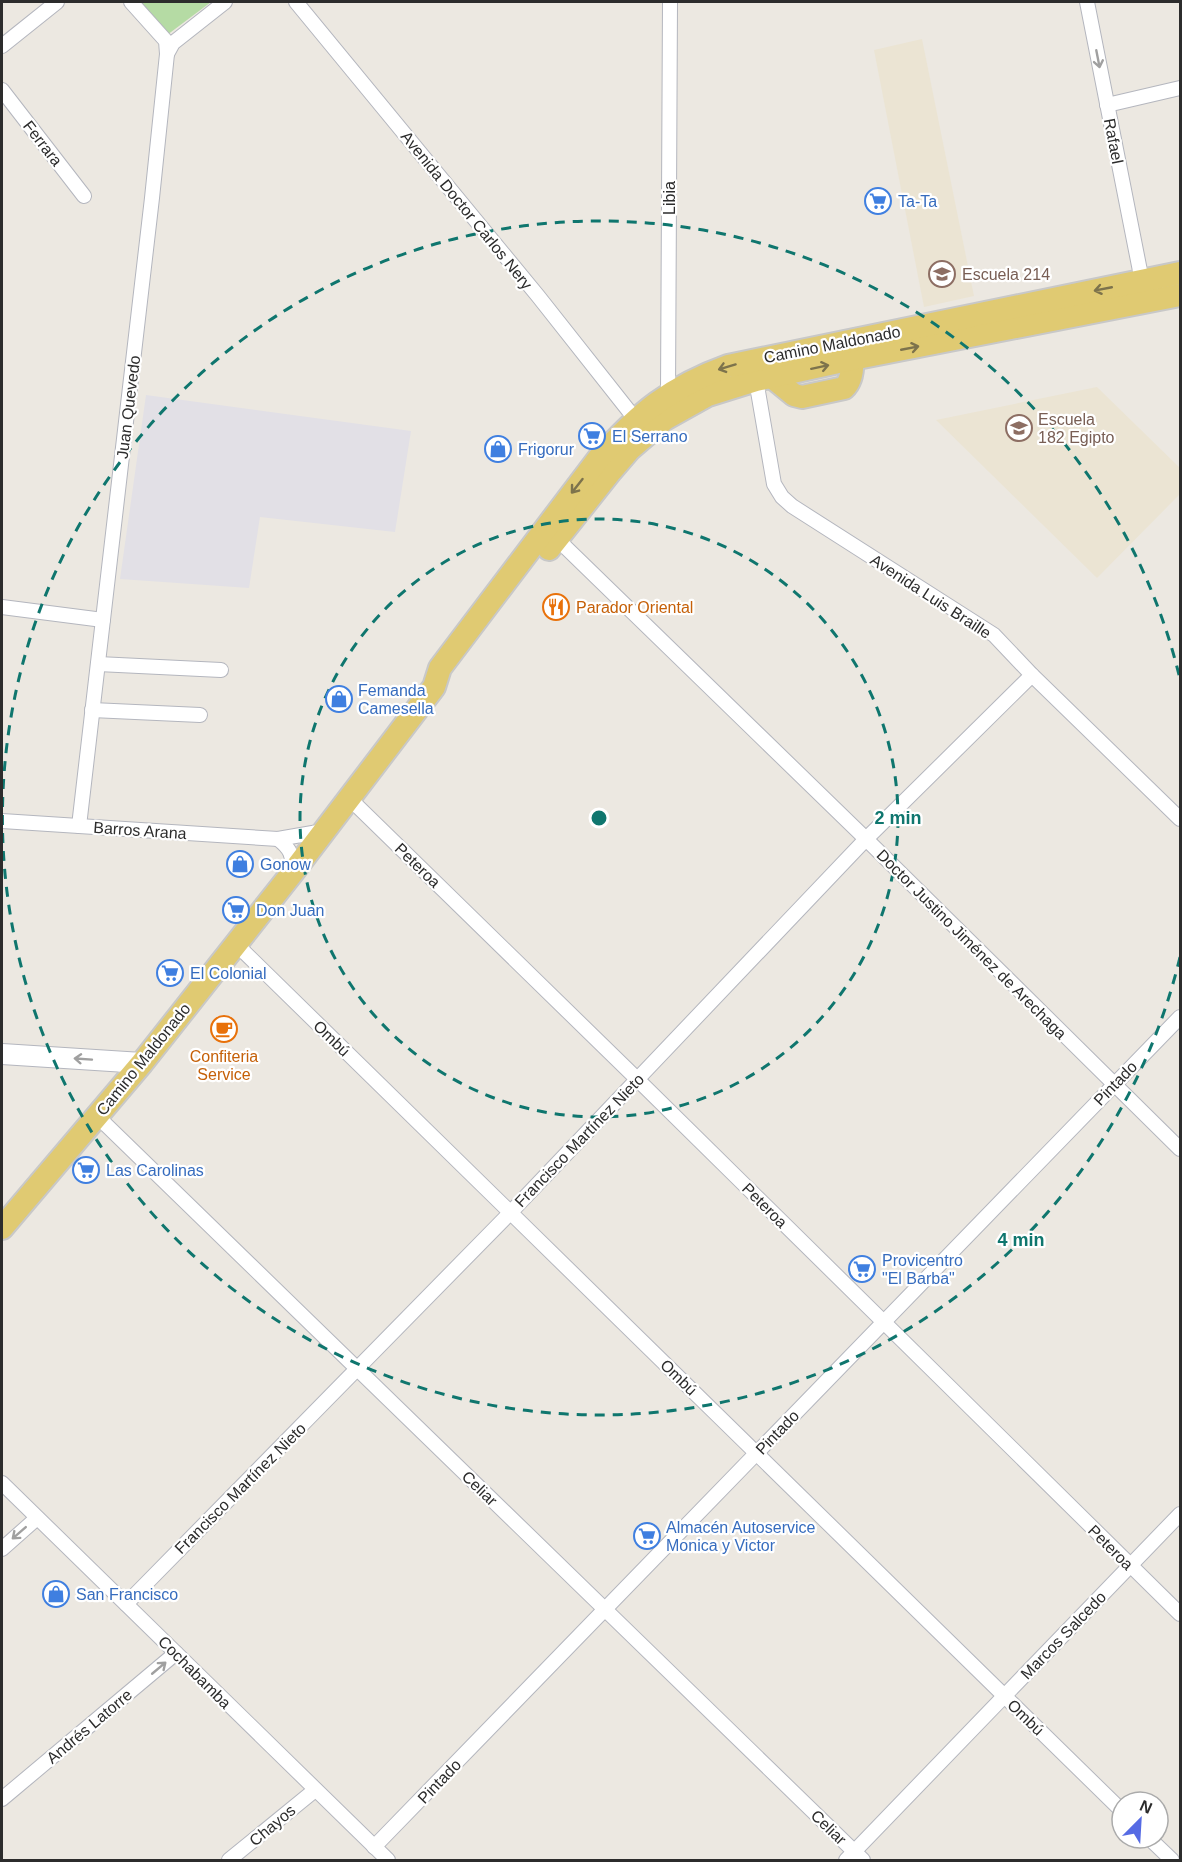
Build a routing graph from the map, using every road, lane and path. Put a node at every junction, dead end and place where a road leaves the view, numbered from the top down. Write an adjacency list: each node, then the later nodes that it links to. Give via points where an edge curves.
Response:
1 (57, 2): 7 (street)
2 (131, 2): 8 (street, via 166,41)
3 (225, 2): 8 (street, via 173,43)
4 (296, 2): 19 (street, Avenida Doctor Carlos Nery)
5 (670, 2): 18 (street, Libia)
6 (1087, 2): 11 (street, Rafael, one-way to 11)
7 (2, 46)
8 (167, 54): 22 (street, Juan Quevedo)
9 (1180, 88): 11 (street)
10 (2, 90): 12 (street, Ferrara)
11 (1107, 105): 14 (street, Rafael)
12 (84, 196)
13 (1180, 273): 14 (main road, Camino Maldonado)
14 (1143, 281): 16 (main road, Camino Maldonado, one-way to 16)
15 (1180, 295): 16 (main road, Camino Maldonado, one-way to 15)
16 (851, 350): 17 (main road, via 850,380 844,388 802,397); 18 (main road, Camino Maldonado, one-way to 18, via 728,366)
17 (764, 379): 20 (main road, Camino Maldonado, via 708,395 665,419 623,457); 25 (street, Avenida Luis Braille, via 774,484 782,497 994,635)
18 (668, 394): 19 (main road, Camino Maldonado)
19 (636, 420): 20 (main road, Camino Maldonado, one-way to 20, via 599,458)
20 (552, 534): 28 (main road, Camino Maldonado, via 440,668 434,687); 34 (street, Doctor Justino Jiménez de Arechaga)
21 (2, 607): 22 (street)
22 (103, 620): 23 (street, Juan Quevedo)
23 (98, 664): 24 (street); 26 (street, Juan Quevedo)
24 (221, 670)
25 (1032, 675): 29 (street, Avenida Luis Braille); 34 (street, Francisco Martínez Nieto)
26 (93, 710): 27 (street); 31 (street, Juan Quevedo)
27 (200, 715)
28 (348, 797): 32 (main road, Camino Maldonado); 40 (street, Peteroa)
29 (1180, 819)
30 (2, 820): 31 (street, Barros Arana)
31 (79, 826): 33 (street, Barros Arana)
32 (324, 831): 33 (street, Barros Arana); 35 (main road, Camino Maldonado)
33 (278, 839): 35 (street, via 292,855)
34 (866, 839): 40 (street, Francisco Martínez Nieto); 41 (street, Doctor Justino Jiménez de Arechaga)
35 (293, 872): 36 (main road, Camino Maldonado)
36 (236, 945): 39 (main road, Camino Maldonado); 44 (street, Ombú)
37 (1180, 1017): 41 (street, Pintado)
38 (2, 1054): 39 (street, one-way to 38)
39 (142, 1063): 42 (main road, Camino Maldonado)
40 (638, 1079): 44 (street, Francisco Martínez Nieto); 46 (street, Peteroa)
41 (1113, 1084): 43 (street, Doctor Justino Jiménez de Arechaga); 46 (street, Pintado)
42 (97, 1116): 45 (main road, Camino Maldonado); 47 (street, Celiar)
43 (1180, 1149)
44 (511, 1212): 47 (street, Francisco Martínez Nieto); 48 (street, Ombú)
45 (2, 1228)
46 (884, 1322): 48 (street, Pintado); 53 (street, Peteroa)
47 (357, 1369): 54 (street, Francisco Martínez Nieto); 55 (street, Celiar)
48 (756, 1453): 55 (street, Pintado); 58 (street, Ombú)
49 (2, 1483): 51 (street, Cochabamba)
50 (1180, 1515): 53 (street, Marcos Salcedo)
51 (37, 1518): 52 (street, one-way to 52); 54 (street, Cochabamba)
52 (2, 1549)
53 (1130, 1566): 56 (street, Peteroa); 58 (street, Marcos Salcedo)
54 (126, 1604): 57 (street, Cochabamba)
55 (605, 1610): 62 (street, Pintado); 63 (street, Celiar)
56 (1180, 1614)
57 (176, 1653): 59 (street, Cochabamba); 60 (street, Andrés Latorre, one-way to 57)
58 (1004, 1696): 61 (street, Ombú); 63 (street, Marcos Salcedo)
59 (315, 1790): 62 (street, Cochabamba); 64 (street, Chayos)
60 (2, 1799)
61 (1110, 1799)
62 (374, 1847): 65 (street, Cochabamba)
63 (854, 1858)
64 (229, 1860)
65 (388, 1860)

